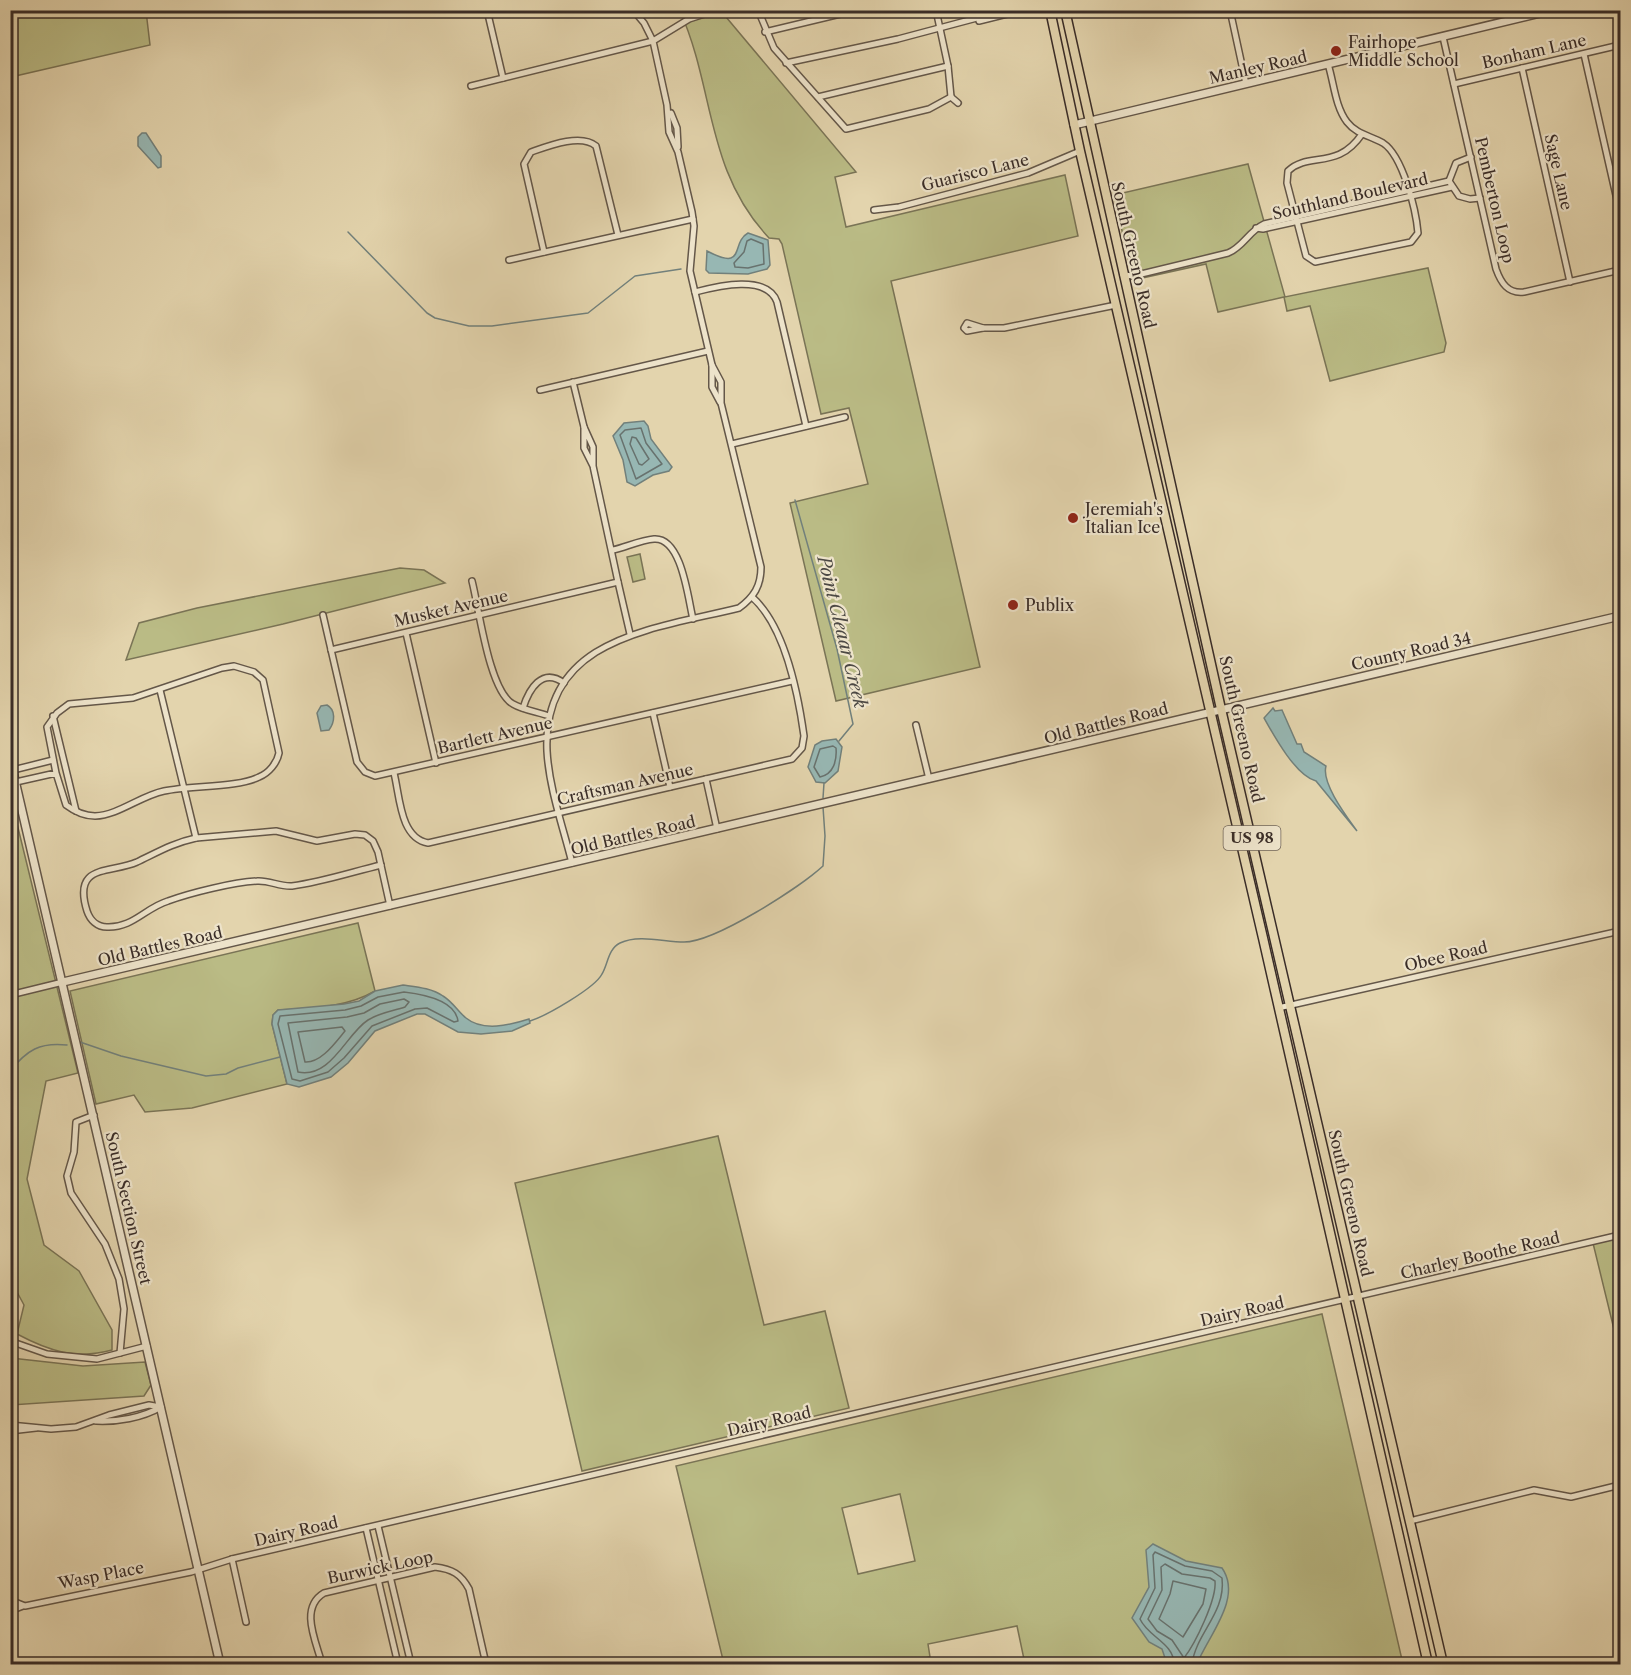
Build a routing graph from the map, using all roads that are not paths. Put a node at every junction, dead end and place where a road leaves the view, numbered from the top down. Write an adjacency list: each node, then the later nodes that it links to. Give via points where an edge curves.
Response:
1 (487, 10): 24 (street)
2 (633, 10): 17 (street, via 645,23)
3 (717, 10): 17 (street, via 688,19)
4 (758, 10): 15 (street)
5 (857, 10): 15 (street)
6 (936, 10): 14 (street)
7 (1007, 10): 13 (street)
8 (1023, 10): 13 (street)
9 (1050, 10): 32 (main road, South Greeno Road / US 98)
10 (1065, 10): 31 (main road, South Greeno Road / US 98)
11 (1230, 10): 25 (street)
12 (1553, 10): 16 (street, Manley Road)
13 (971, 21): 14 (street)
14 (940, 28): 20 (street); 22 (street)
15 (765, 32): 20 (street)
16 (1443, 37): 21 (street, Manley Road); 26 (street, Pemberton Loop)
17 (653, 41): 24 (street); 41 (street, via 667,105 677,128 678,152)
18 (1620, 45): 19 (street, Bonham Lane)
19 (1584, 54): 23 (street, Bonham Lane); 40 (street)
20 (786, 63): 28 (street)
21 (1329, 64): 25 (street, Manley Road); 33 (street, via 1342,113)
22 (948, 66): 28 (street); 29 (street)
23 (1522, 68): 26 (street, Bonham Lane); 48 (street, Sage Lane)
24 (503, 78): 27 (street)
25 (1246, 84): 31 (street, Manley Road)
26 (1454, 84): 35 (street, Pemberton Loop)
27 (471, 86)
28 (818, 97): 29 (street, via 846,129 928,109)
29 (951, 97): 30 (street)
30 (958, 103)
31 (1089, 122): 32 (street, Manley Road); 47 (main road, South Greeno Road / US 98)
32 (1074, 125): 34 (main road, South Greeno Road / US 98)
33 (1362, 134): 37 (street, via 1385,145 1397,157); 42 (street, via 1346,152 1288,171)
34 (1080, 152): 39 (street, Guarisco Lane, via 1028,173); 50 (main road, South Greeno Road / US 98)
35 (1471, 157): 36 (street, Southland Boulevard, via 1456,163 1450,172); 38 (street, Pemberton Loop)
36 (1451, 184): 37 (street, Southland Boulevard); 38 (street, Southland Boulevard, via 1465,199)
37 (1408, 193): 42 (street, Southland Boulevard); 42 (street, via 1418,233 1406,244 1315,262 1306,256)
38 (1480, 198): 48 (street, Pemberton Loop, via 1503,285 1519,292)
39 (874, 210)
40 (1620, 213)
41 (693, 219): 43 (street); 49 (street, via 690,262)
42 (1296, 219): 47 (street, Southland Boulevard, via 1254,228 1228,253)
43 (618, 235): 44 (street); 44 (street, via 596,146 584,140 546,148 528,154 524,164)
44 (544, 252): 45 (street)
45 (509, 260)
46 (1620, 270): 48 (street, Pemberton Loop)
47 (1124, 275): 57 (main road, South Greeno Road / US 98)
48 (1570, 282)
49 (695, 292): 52 (street); 56 (street, via 759,285 771,291 777,302)
50 (1116, 305): 51 (street, via 1004,328); 58 (main road, South Greeno Road / US 98)
51 (983, 328)
52 (708, 351): 53 (street); 59 (street, via 721,382 721,403)
53 (573, 382): 54 (street); 60 (street, via 593,447 593,466)
54 (540, 390)
55 (845, 417): 56 (street)
56 (806, 426): 59 (street)
57 (1160, 436): 58 (street); 75 (main road, South Greeno Road / US 98)
58 (1147, 439): 76 (main road, South Greeno Road / US 98)
59 (732, 444): 63 (street, via 761,567 761,580)
60 (613, 550): 62 (street); 67 (street, via 655,539 672,546)
61 (472, 581): 65 (street)
62 (618, 582): 65 (street, Musket Avenue); 69 (street)
63 (752, 597): 67 (street, via 739,608); 71 (street, Craftsman Avenue, via 770,615 784,646)
64 (323, 615): 70 (street, Bartlett Avenue)
65 (481, 615): 68 (street, Musket Avenue); 74 (street, via 495,680 512,704)
66 (1620, 616): 75 (street, County Road 34)
67 (693, 619): 69 (street)
68 (406, 633): 70 (street, Musket Avenue); 85 (street)
69 (630, 634): 72 (street, via 585,659)
70 (331, 650): 88 (street, Bartlett Avenue, via 357,762 375,776)
71 (792, 681): 77 (street, Bartlett Avenue); 89 (street, Craftsman Avenue, via 804,736 799,754 790,760)
72 (564, 683): 74 (street, via 552,677 540,679 528,691); 79 (street)
73 (160, 690): 78 (street, via 128,699 77,701 62,707); 93 (street); 93 (street, via 222,668 239,667 263,680 270,707 279,753 268,772 246,781)
74 (522, 708): 79 (street)
75 (1221, 709): 76 (street, County Road 34); 104 (main road, South Greeno Road / US 98)
76 (1208, 712): 90 (street, Old Battles Road); 105 (main road, South Greeno Road / US 98)
77 (652, 713): 81 (street, Bartlett Avenue); 92 (street)
78 (54, 716): 83 (street); 84 (street, via 48,727)
79 (549, 716): 81 (street)
80 (916, 726): 90 (street)
81 (548, 737): 85 (street, Bartlett Avenue); 95 (street, via 549,766)
82 (10, 759): 86 (street, South Section Street)
83 (64, 761): 84 (street); 94 (street)
84 (53, 762): 86 (street); 87 (street)
85 (436, 763): 88 (street, Bartlett Avenue)
86 (13, 770): 91 (street, South Section Street)
87 (56, 773): 91 (street); 94 (street, via 63,800)
88 (394, 773): 95 (street, Craftsman Avenue, via 408,830 420,842 435,842)
89 (706, 778): 92 (street, Craftsman Avenue); 96 (street)
90 (929, 779): 96 (street, Old Battles Road)
91 (16, 782): 102 (street, South Section Street)
92 (670, 787): 95 (street, Craftsman Avenue)
93 (184, 788): 94 (street, via 146,796 103,815); 97 (street)
94 (76, 811)
95 (560, 813): 98 (street)
96 (717, 829): 98 (street, Old Battles Road)
97 (196, 838): 99 (street, via 276,831 317,841 359,834 373,841); 99 (street, via 167,845 136,862 92,875 84,897 92,920 102,927 116,927 134,922 174,899 258,880 291,886)
98 (572, 863): 100 (street, Old Battles Road)
99 (381, 865): 100 (street)
100 (390, 906): 102 (street, Old Battles Road)
101 (1620, 931): 104 (street, Obee Road)
102 (63, 982): 103 (street); 106 (street, South Section Street)
103 (10, 995)
104 (1290, 1006): 105 (street, Obee Road); 108 (main road, South Greeno Road / US 98)
105 (1278, 1008): 109 (main road, South Greeno Road / US 98)
106 (94, 1115): 111 (street, South Section Street); 112 (street, via 76,1122 67,1176 71,1193 105,1244 118,1279 124,1309)
107 (1620, 1235): 108 (street, Charley Boothe Road)
108 (1357, 1297): 109 (street, Charley Boothe Road); 118 (main road, South Greeno Road / US 98)
109 (1346, 1300): 119 (street, Dairy Road); 126 (main road, South Greeno Road / US 98)
110 (10, 1341): 112 (street, via 58,1355 97,1359)
111 (147, 1347): 112 (street); 113 (street, South Section Street)
112 (120, 1353)
113 (161, 1407): 115 (street, via 109,1414 62,1429); 122 (street, South Section Street)
114 (10, 1425): 115 (street)
115 (37, 1427): 116 (street)
116 (10, 1431)
117 (1620, 1485): 118 (street, via 1571,1497 1534,1490)
118 (1410, 1521): 125 (main road, South Greeno Road / US 98)
119 (378, 1526): 120 (street, Dairy Road); 123 (street)
120 (366, 1528): 121 (street, Dairy Road); 124 (street)
121 (232, 1559): 122 (street, Dairy Road); 130 (street)
122 (198, 1568): 128 (street, Wasp Place); 132 (street, South Section Street)
123 (390, 1577): 124 (street, Burwick Loop); 131 (street, Burwick Loop, via 435,1567 457,1573 469,1589); 135 (street)
124 (378, 1580): 133 (street, Burwick Loop, via 324,1593 312,1603 310,1617); 134 (street)
125 (1428, 1594): 126 (street); 137 (main road, South Greeno Road / US 98)
126 (1412, 1597): 136 (main road, South Greeno Road / US 98)
127 (10, 1600): 128 (street)
128 (24, 1606): 129 (street, Wasp Place)
129 (10, 1611)
130 (246, 1622)
131 (484, 1664)
132 (220, 1665)
133 (322, 1665)
134 (398, 1665)
135 (411, 1665)
136 (1428, 1665)
137 (1443, 1665)

